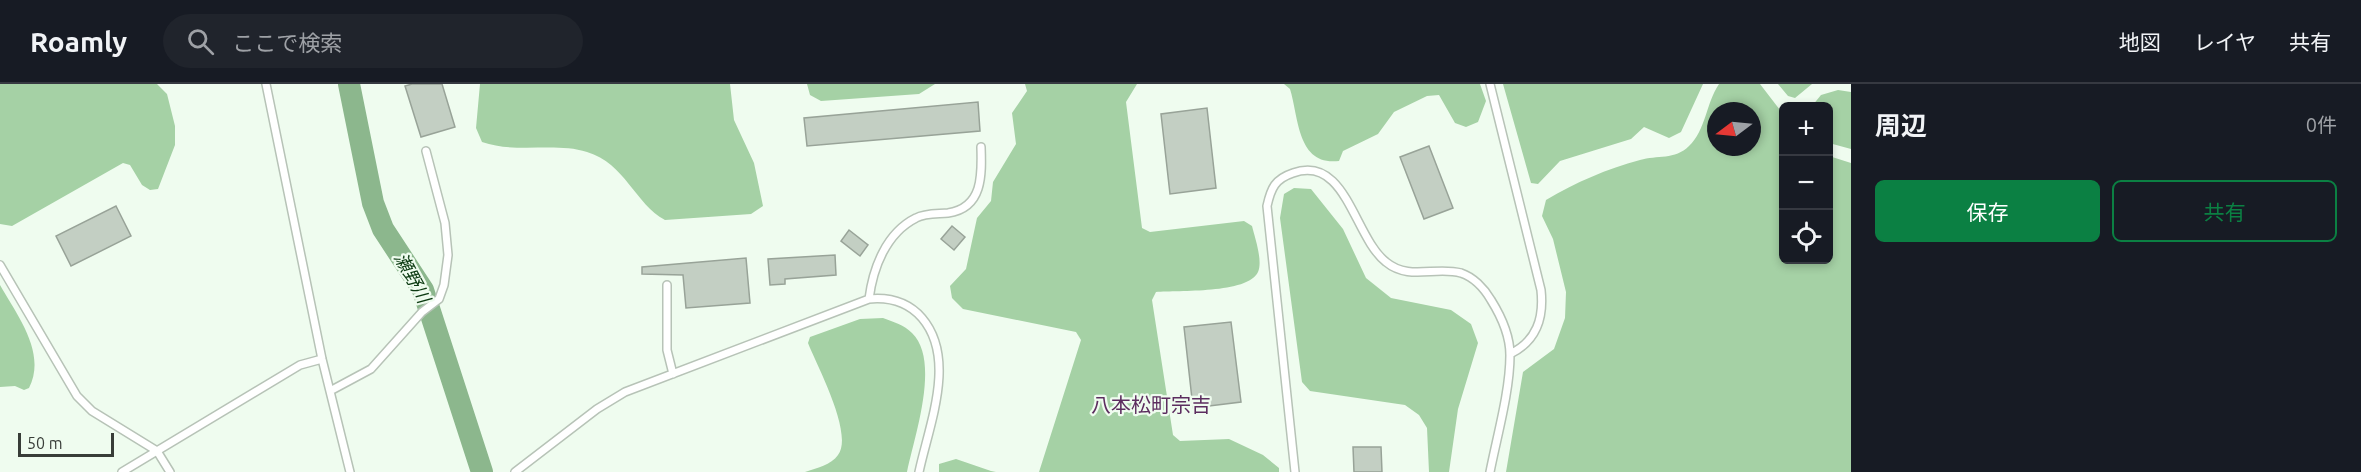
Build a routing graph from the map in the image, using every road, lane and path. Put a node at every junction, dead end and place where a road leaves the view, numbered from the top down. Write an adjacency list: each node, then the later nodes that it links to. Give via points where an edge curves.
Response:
1 (266, 84): 9 (lane)
2 (1490, 84): 8 (lane, via 1543,310 1534,335)
3 (981, 147): 7 (lane, via 978,194 951,212 917,217 904,225 878,259)
4 (426, 151): 11 (lane, via 445,223 448,255 439,299 422,312 371,369)
5 (0, 265): 12 (lane, via 77,396 92,411)
6 (668, 285): 10 (lane, via 667,350)
7 (869, 299): 10 (lane); 17 (lane, via 885,297 916,311 932,329 940,351 940,373)
8 (1510, 354): 18 (lane, via 1498,312 1475,280 1460,273 1411,273 1392,268 1375,253 1339,186 1327,175 1310,170 1280,178 1271,188 1267,206); 19 (lane)
9 (322, 359): 11 (lane); 12 (lane, via 300,364)
10 (674, 374): 16 (lane, via 625,392 597,409)
11 (330, 392): 15 (lane)
12 (157, 451): 13 (lane); 14 (lane)
13 (122, 472)
14 (170, 472)
15 (350, 472)
16 (515, 472)
17 (919, 472)
18 (1295, 472)
19 (1490, 472)

